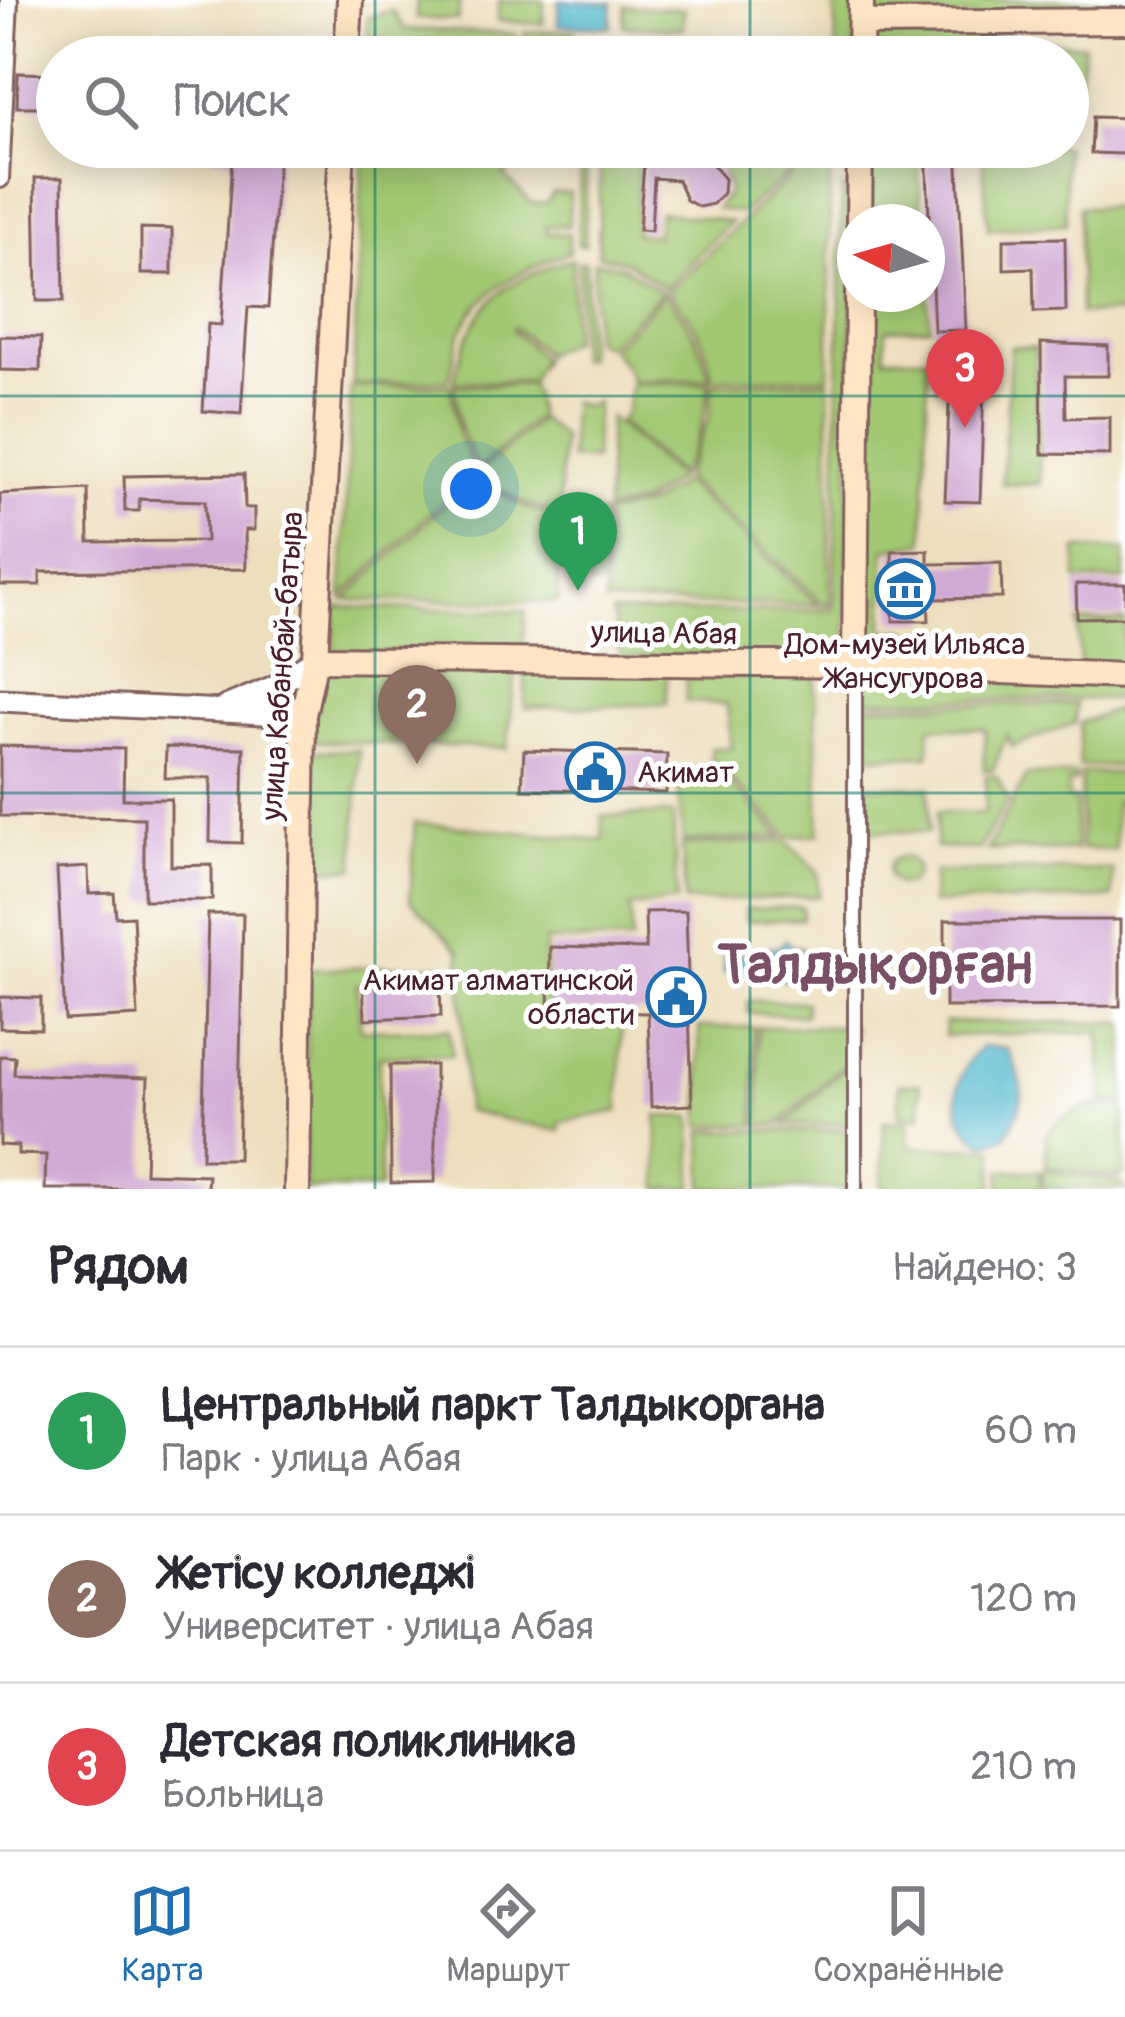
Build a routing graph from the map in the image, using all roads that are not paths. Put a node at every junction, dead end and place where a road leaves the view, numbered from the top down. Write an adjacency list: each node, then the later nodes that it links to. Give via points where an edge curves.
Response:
1 (9, 0): 8 (street)
2 (350, 0): 5 (main road)
3 (861, 12): 4 (main road)
4 (1125, 21)
5 (348, 36)
6 (341, 168): 11 (main road, улица Кабанбай-батыра)
7 (860, 168): 9 (main road)
8 (0, 178)
9 (859, 204)
10 (858, 312): 12 (main road)
11 (315, 659): 12 (main road, улица Абая); 15 (street, via 274,687); 16 (main road, улица Кабанбай-батыра)
12 (855, 665): 13 (main road, улица Абая); 18 (street)
13 (1125, 676)
14 (0, 700): 15 (street)
15 (214, 711): 16 (street)
16 (303, 715): 17 (main road, улица Кабанбай-батыра)
17 (297, 1189)
18 (855, 1189)

